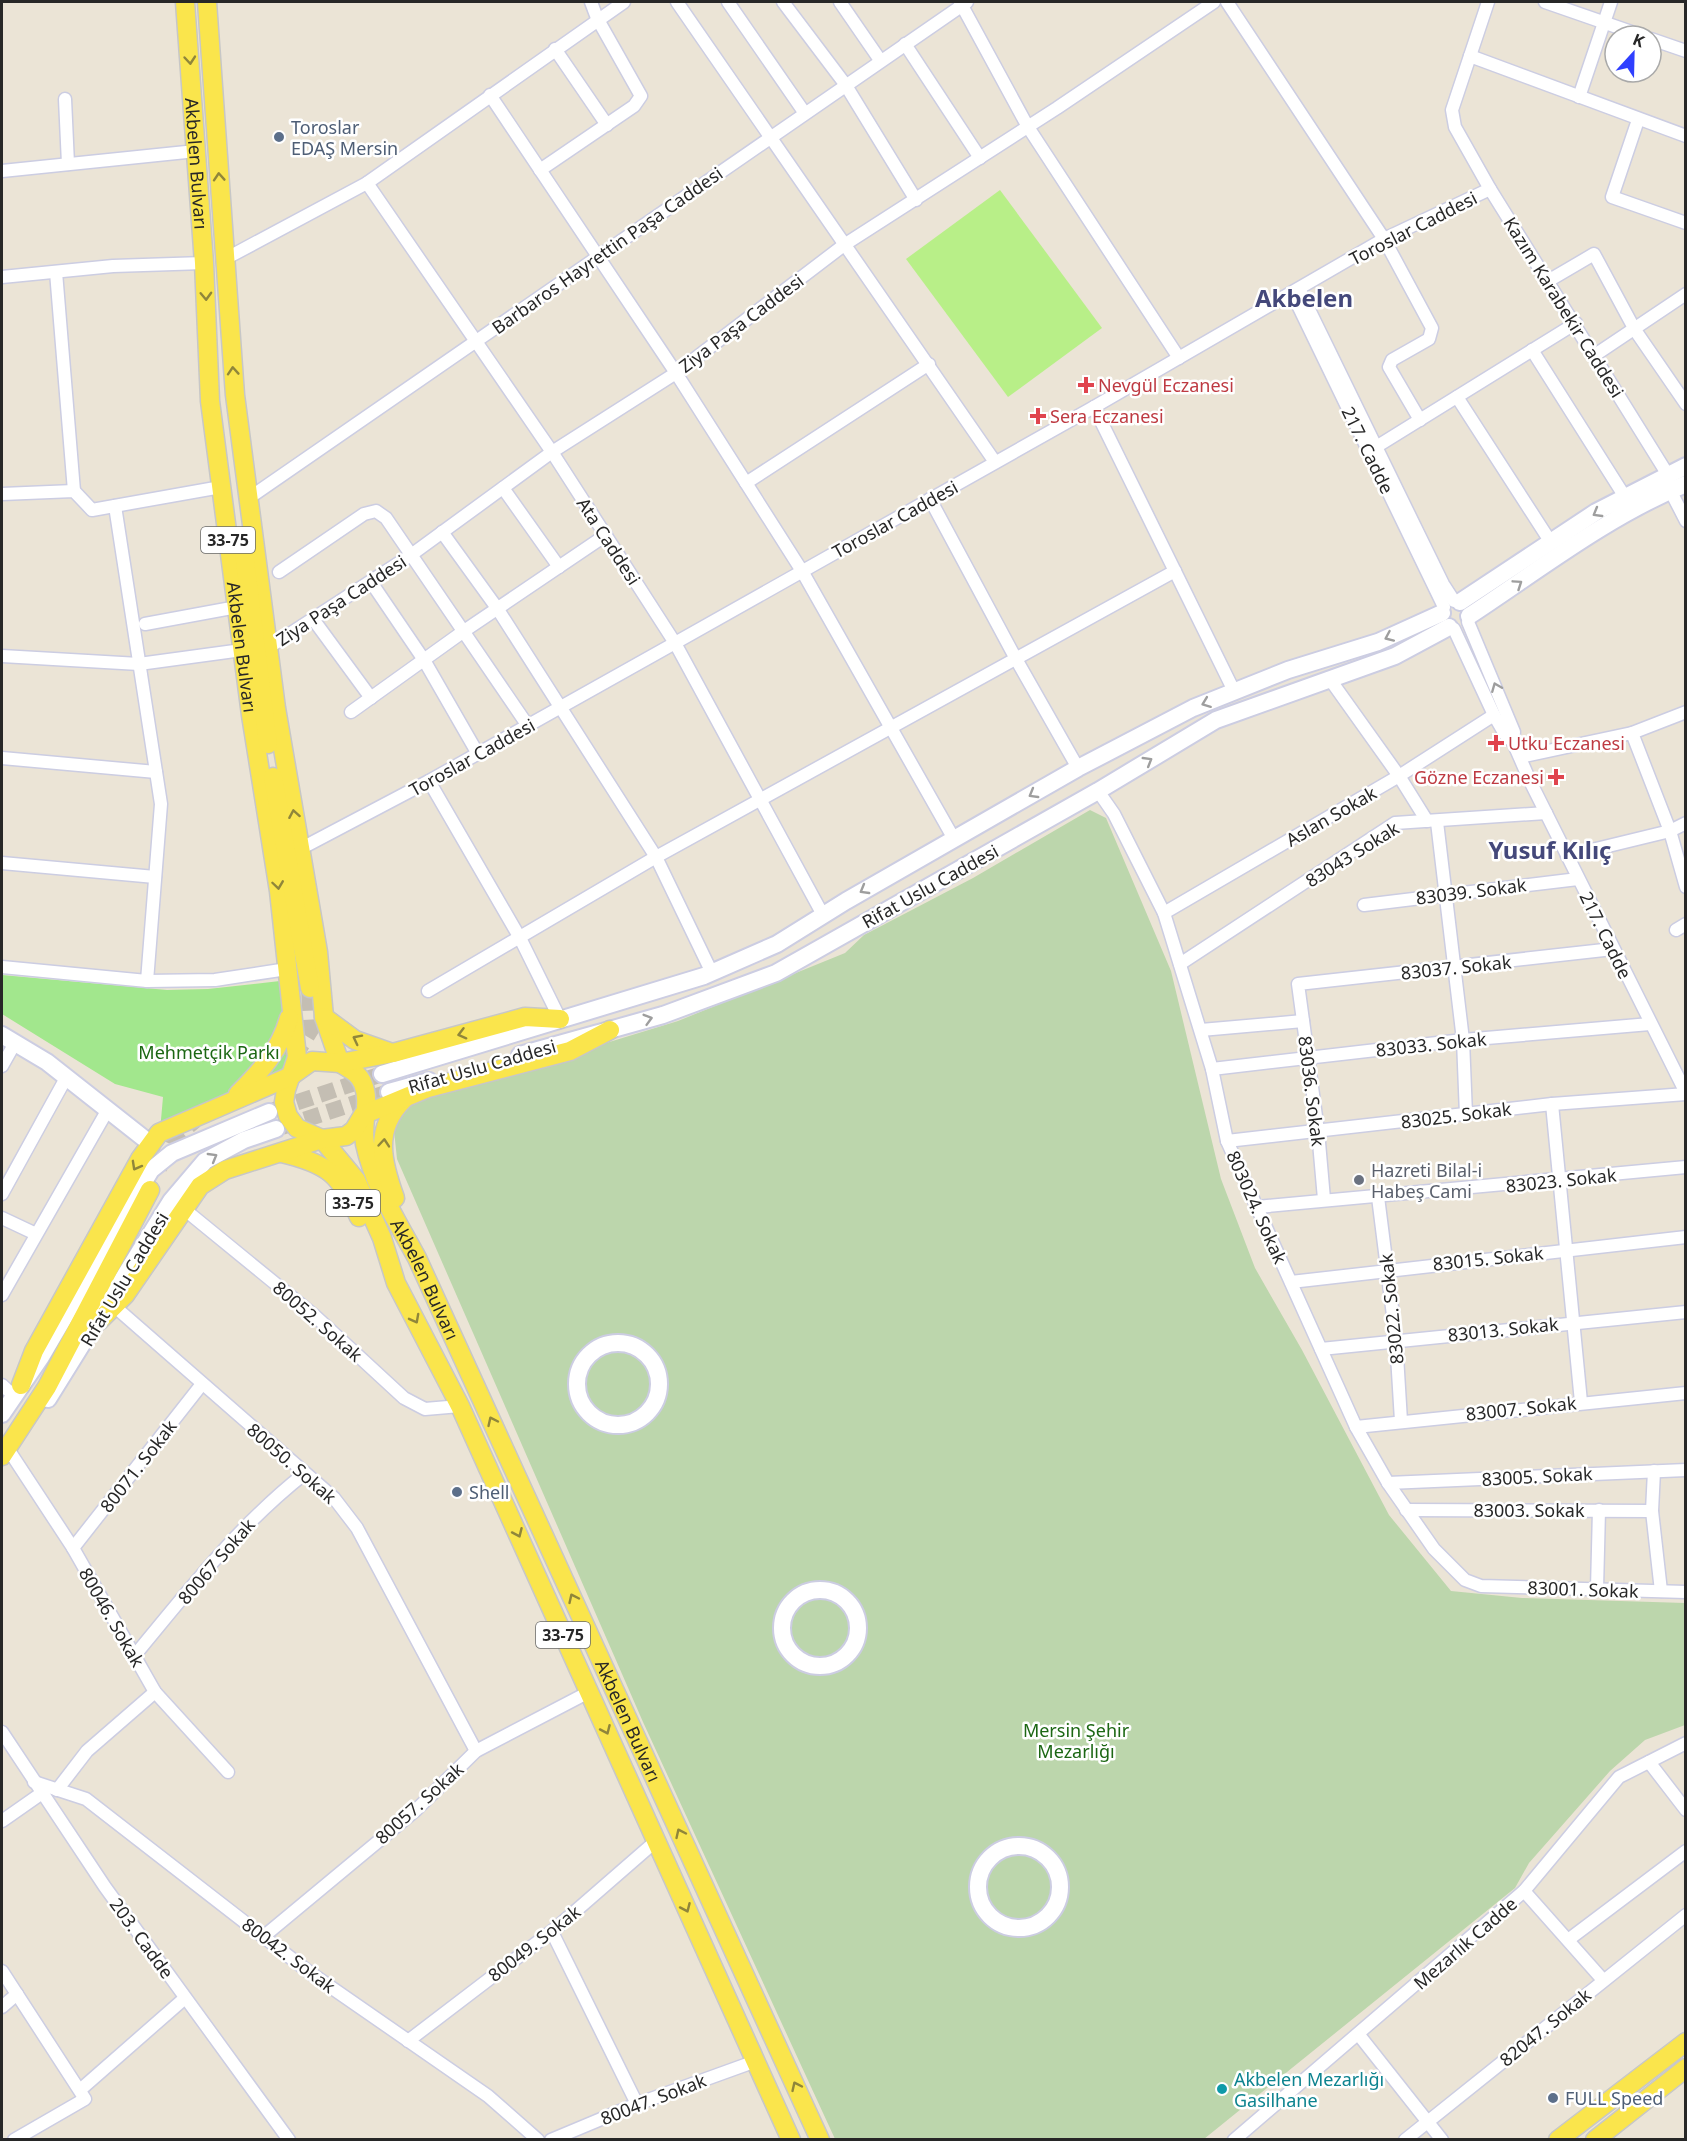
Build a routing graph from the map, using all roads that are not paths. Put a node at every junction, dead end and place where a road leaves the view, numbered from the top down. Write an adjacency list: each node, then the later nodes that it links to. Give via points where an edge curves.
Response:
1 (185, 2): 34 (main road, Akbelen Bulvarı / 33-75, one-way to 34)
2 (207, 2): 46 (main road, Akbelen Bulvarı / 33-75, one-way to 2)
3 (591, 2): 15 (street)
4 (624, 2): 15 (street)
5 (677, 2): 32 (street)
6 (728, 2): 28 (street)
7 (783, 2): 24 (street)
8 (840, 2): 23 (street)
9 (963, 2): 19 (street, Barbaros Hayrettin Paşa Caddesi); 31 (street)
10 (1214, 2): 31 (street, Ziya Paşa Caddesi)
11 (1227, 2): 43 (street)
12 (1488, 2): 22 (street, Kazım Karabekir Caddesi)
13 (1545, 2): 16 (street)
14 (1611, 2): 16 (street)
15 (597, 18): 20 (street); 30 (street, via 641,96 634,106)
16 (1603, 22): 17 (street); 26 (street)
17 (1609, 24)
18 (1663, 43): 21 (street)
19 (905, 44): 23 (street, Barbaros Hayrettin Paşa Caddesi); 35 (street)
20 (555, 49): 25 (street); 30 (street)
21 (1686, 51)
22 (1470, 56): 26 (street); 40 (street, Kazım Karabekir Caddesi, via 1452,110 1455,127)
23 (880, 60): 24 (street, Barbaros Hayrettin Paşa Caddesi)
24 (845, 84): 28 (street, Barbaros Hayrettin Paşa Caddesi); 41 (street)
25 (490, 95): 37 (street); 39 (street)
26 (1579, 98): 29 (street)
27 (65, 99): 36 (street)
28 (804, 112): 32 (street, Barbaros Hayrettin Paşa Caddesi)
29 (1638, 120): 33 (street); 42 (street, via 1612,197)
30 (607, 124): 37 (street)
31 (1028, 127): 35 (street, Ziya Paşa Caddesi); 58 (street)
32 (770, 135): 44 (street); 45 (street, Barbaros Hayrettin Paşa Caddesi)
33 (1686, 136)
34 (196, 151): 36 (street); 47 (main road, Akbelen Bulvarı / 33-75)
35 (980, 158): 41 (street, Ziya Paşa Caddesi)
36 (68, 164): 38 (street)
37 (540, 170): 45 (street)
38 (2, 171)
39 (368, 183): 46 (street); 55 (street, Ata Caddesi)
40 (1490, 189): 43 (street, Toroslar Caddesi); 50 (street, Kazım Karabekir Caddesi)
41 (916, 200): 44 (street, Ziya Paşa Caddesi)
42 (1686, 223)
43 (1383, 239): 51 (street, Toroslar Caddesi); 65 (street, via 1432,328 1429,339 1389,367)
44 (844, 245): 59 (street); 60 (street, Ziya Paşa Caddesi)
45 (597, 257): 55 (street, Barbaros Hayrettin Paşa Caddesi); 60 (street)
46 (225, 259): 61 (main road, Akbelen Bulvarı / 33-75, one-way to 46)
47 (204, 263): 48 (street); 72 (main road, Akbelen Bulvarı / 33-75, one-way to 72, via 210,401)
48 (56, 272): 49 (street); 74 (street)
49 (2, 277)
50 (1548, 281): 53 (street, Kazım Karabekir Caddesi); 54 (street, via 1593,254)
51 (1296, 291): 58 (street, Toroslar Caddesi); 66 (street, 217. Cadde); 92 (street, 217. Cadde)
52 (1686, 294): 54 (street)
53 (1576, 323): 56 (street); 57 (street, Kazım Karabekir Caddesi)
54 (1635, 330): 57 (street); 63 (street)
55 (477, 342): 67 (street, Ata Caddesi); 77 (street, Barbaros Hayrettin Paşa Caddesi)
56 (1532, 350): 62 (street); 76 (street)
57 (1595, 356): 71 (street, Kazım Karabekir Caddesi)
58 (1179, 358): 64 (street, Toroslar Caddesi)
59 (929, 364): 68 (street); 70 (street)
60 (676, 373): 67 (street, Ziya Paşa Caddesi); 70 (street)
61 (235, 395): 77 (main road, Akbelen Bulvarı / 33-75); 148 (main road, 33-75, via 246,577 268,746)
62 (1457, 397): 65 (street); 83 (street)
63 (1686, 404)
64 (1094, 407): 68 (street, Toroslar Caddesi); 86 (street)
65 (1420, 420): 66 (street)
66 (1376, 447): 92 (street, 217. Cadde)
67 (552, 452): 73 (street, Ziya Paşa Caddesi); 82 (street, Ata Caddesi)
68 (995, 462): 78 (street, Toroslar Caddesi)
69 (1686, 466): 71 (main road)
70 (746, 483): 88 (street)
71 (1675, 483): 76 (main road); 80 (street, Kazım Karabekir Caddesi); 92 (main road, one-way to 71)
72 (221, 488): 79 (street); 90 (main road, Akbelen Bulvarı / 33-75)
73 (503, 488): 81 (street, Ziya Paşa Caddesi); 85 (street)
74 (74, 491): 75 (street); 79 (street, via 92,510)
75 (2, 494)
76 (1625, 497): 83 (main road, one-way to 83)
77 (249, 498): 97 (main road, Akbelen Bulvarı / 33-75)
78 (930, 499): 88 (street, Toroslar Caddesi); 100 (street)
79 (115, 506): 102 (street)
80 (1686, 521)
81 (442, 532): 84 (street, Ziya Paşa Caddesi); 91 (street)
82 (606, 535): 85 (street); 96 (street, Ata Caddesi)
83 (1550, 541): 92 (main road)
84 (411, 555): 87 (street, via 386,518 376,511 364,514); 89 (street, Ziya Paşa Caddesi); 95 (street)
85 (559, 567): 91 (street)
86 (1175, 571): 100 (street); 104 (street)
87 (279, 572)
88 (802, 572): 96 (street, Toroslar Caddesi); 111 (street)
89 (371, 582): 93 (street, Ziya Paşa Caddesi); 101 (street)
90 (237, 607): 94 (street); 98 (main road, Akbelen Bulvarı / 33-75)
91 (497, 608): 95 (street); 106 (street)
92 (1455, 615): 103 (main road, Rifat Uslu Caddesi, via 1395,656); 104 (main road, Rifat Uslu Caddesi, one-way to 104, via 1288,670); 109 (street, 217. Cadde); 113 (street, 217. Cadde, one-way to 92, via 1514,732)
93 (313, 619): 97 (street, Ziya Paşa Caddesi); 105 (street)
94 (145, 624)
95 (464, 631): 101 (street); 110 (street)
96 (675, 643): 106 (street, Toroslar Caddesi); 122 (street, Ata Caddesi)
97 (268, 648): 128 (main road, Akbelen Bulvarı / 33-75, one-way to 97)
98 (242, 650): 102 (street); 144 (main road, Akbelen Bulvarı / 33-75, one-way to 144)
99 (2, 656): 102 (street)
100 (1016, 659): 111 (street); 117 (street)
101 (424, 660): 105 (street); 114 (street)
102 (139, 663): 118 (street)
103 (1329, 678): 119 (street); 121 (main road, Rifat Uslu Caddesi, one-way to 103, via 1216,720)
104 (1234, 692): 117 (main road, Rifat Uslu Caddesi, one-way to 117, via 1193,708)
105 (371, 698): 107 (street)
106 (561, 708): 110 (street, Toroslar Caddesi); 130 (street)
107 (351, 712)
108 (1685, 712): 112 (street)
109 (1494, 715): 113 (street, 217. Cadde); 119 (street, Aslan Sokak)
110 (528, 726): 114 (street, Toroslar Caddesi)
111 (891, 727): 122 (street); 127 (street)
112 (1632, 733): 115 (street); 126 (street)
113 (1510, 739): 115 (street, 217. Cadde)
114 (478, 754): 120 (street, Toroslar Caddesi)
115 (1520, 757): 123 (street, 217. Cadde)
116 (2, 758): 118 (street)
117 (1078, 768): 127 (main road, Rifat Uslu Caddesi, one-way to 127)
118 (156, 772): 132 (street, via 161,804)
119 (1399, 776): 124 (street); 137 (street, Aslan Sokak)
120 (429, 781): 128 (street, Toroslar Caddesi); 139 (street)
121 (1098, 791): 137 (street, 803024. Sokak, via 1114,814); 155 (main road, Rifat Uslu Caddesi, one-way to 121, via 663,1015 776,973)
122 (760, 799): 130 (street); 138 (street, Ata Caddesi)
123 (1546, 813): 124 (street, 83043 Sokak); 129 (street, 217. Cadde)
124 (1432, 822): 135 (street); 141 (street, 83043 Sokak, via 1395,824)
125 (1686, 824): 126 (street)
126 (1670, 831): 129 (street); 134 (street)
127 (954, 839): 138 (main road, Rifat Uslu Caddesi, one-way to 138)
128 (300, 849): 151 (main road, Akbelen Bulvarı / 33-75, via 318,952)
129 (1567, 856): 133 (street, 217. Cadde)
130 (656, 857): 139 (street); 145 (street)
131 (2, 863): 132 (street)
132 (155, 877): 146 (street)
133 (1578, 879): 135 (street, 83039. Sokak); 140 (street, 217. Cadde)
134 (1686, 886)
135 (1444, 894): 136 (street, 83039. Sokak); 143 (street)
136 (1365, 905)
137 (1164, 913): 141 (street, 803024. Sokak)
138 (823, 915): 145 (main road, Rifat Uslu Caddesi, via 777,944)
139 (520, 938): 149 (street); 152 (street)
140 (1613, 949): 143 (street, 83037. Sokak); 154 (street, 217. Cadde)
141 (1180, 964): 156 (street, 803024. Sokak)
142 (2, 967): 146 (street)
143 (1454, 968): 147 (street, 83037. Sokak); 158 (street)
144 (287, 969): 146 (street, via 215,980); 150 (main road, Akbelen Bulvarı / 33-75)
145 (712, 973): 152 (main road, Rifat Uslu Caddesi)
146 (147, 981)
147 (1298, 984): 153 (street, 83036. Sokak)
148 (310, 988)
149 (428, 991)
150 (291, 1008): 165 (main road, Akbelen Bulvarı / 33-75, via 297,1057); 169 (main road, via 283,1039 264,1068)
151 (324, 1017): 159 (main road, one-way to 151, via 355,1040); 161 (main road, 33-75)
152 (560, 1019): 159 (main road, one-way to 159, via 525,1017); 164 (main road, Rifat Uslu Caddesi)
153 (1303, 1021): 156 (street); 160 (street, 83036. Sokak)
154 (1650, 1024): 158 (street, 83033. Sokak); 167 (street, 217. Cadde)
155 (610, 1030): 168 (main road, via 570,1051)
156 (1201, 1030): 163 (street, 803024. Sokak)
157 (8, 1039): 162 (street); 166 (main road)
158 (1463, 1040): 160 (street, 83033. Sokak); 174 (street)
159 (393, 1053): 161 (main road)
160 (1308, 1057): 163 (street, 83033. Sokak); 176 (street, 83036. Sokak)
161 (340, 1063): 165 (main road, via 312,1061); 171 (main road, 33-75, via 355,1072 363,1083)
162 (2, 1066)
163 (1212, 1069): 178 (street, 803024. Sokak)
164 (382, 1074)
165 (291, 1076): 169 (main road); 177 (main road, Akbelen Bulvarı / 33-75, via 284,1102 288,1116 297,1128)
166 (66, 1078): 172 (main road); 184 (street)
167 (1686, 1094): 170 (street, 83025. Sokak)
168 (397, 1095): 171 (main road); 193 (main road, 33-75, one-way to 168, via 382,1165 386,1126)
169 (231, 1101): 179 (main road, via 175,1124 159,1133)
170 (1552, 1104): 174 (street, 83025. Sokak); 182 (street)
171 (365, 1110): 177 (main road, via 354,1131); 193 (main road, Akbelen Bulvarı / 33-75, via 365,1142 374,1178)
172 (107, 1111): 179 (main road); 190 (street)
173 (269, 1112): 206 (main road, Rıfat Uslu Caddesi, via 172,1153 152,1170 42,1357)
174 (1466, 1115): 176 (street, 83025. Sokak)
175 (276, 1129): 200 (main road, Rıfat Uslu Caddesi, one-way to 175, via 171,1201 205,1161 244,1140)
176 (1318, 1131): 178 (street, 83025. Sokak); 186 (street, 83036. Sokak)
177 (322, 1139): 180 (main road); 196 (main road, Akbelen Bulvarı / 33-75, via 356,1180 382,1238)
178 (1227, 1141): 187 (street, 803024. Sokak)
179 (151, 1144): 206 (main road, one-way to 206)
180 (282, 1154): 188 (main road, via 225,1170 200,1186); 196 (main road, 33-75, via 313,1161 340,1179)
181 (1686, 1167): 182 (street, 83023. Sokak)
182 (1558, 1180): 185 (street, 83023. Sokak); 192 (street)
183 (150, 1190): 213 (main road, via 47,1387)
184 (2, 1194)
185 (1378, 1197): 186 (street, 83023. Sokak); 194 (street, 83022. Sokak)
186 (1324, 1199): 187 (street, 83023. Sokak)
187 (1257, 1207): 195 (street, 803024. Sokak)
188 (184, 1209): 198 (main road); 209 (street, 80052. Sokak, via 315,1316 404,1398 425,1409)
189 (2, 1218): 190 (street)
190 (36, 1234): 197 (street)
191 (1686, 1237): 192 (street, 83015. Sokak)
192 (1568, 1250): 194 (street, 83015. Sokak); 201 (street)
193 (417, 1258): 266 (main road, Akbelen Bulvarı / 33-75, one-way to 193)
194 (1386, 1269): 195 (street, 83015. Sokak); 202 (street, 83022. Sokak)
195 (1291, 1282): 203 (street, 803024. Sokak)
196 (396, 1283): 209 (main road, Akbelen Bulvarı / 33-75, one-way to 209)
197 (2, 1295)
198 (114, 1306): 200 (main road); 205 (street, 80050. Sokak)
199 (1686, 1312): 201 (street, 83013. Sokak)
200 (99, 1321): 213 (main road, Rıfat Uslu Caddesi)
201 (1574, 1322): 202 (street, 83013. Sokak); 208 (street)
202 (1396, 1340): 203 (street, 83013. Sokak); 211 (street, 83022. Sokak)
203 (1321, 1349): 212 (street, 803024. Sokak)
204 (578, 1372): 204 (main road, via 579,1398 585,1410 607,1424 626,1425 644,1417 659,1393 655,1364 633,1346 605,1345 588,1356)
205 (202, 1384): 216 (street, 80050. Sokak); 221 (street, 80071. Sokak)
206 (12, 1388): 210 (main road, Rıfat Uslu Caddesi)
207 (1686, 1393): 208 (street, 83007. Sokak)
208 (1581, 1402): 211 (street, 83007. Sokak)
209 (460, 1406): 229 (main road, Akbelen Bulvarı / 33-75, one-way to 229)
210 (2, 1414)
211 (1401, 1420): 212 (street, 83007. Sokak)
212 (1356, 1427): 217 (street, 803024. Sokak)
213 (4, 1457): 221 (street, 80046. Sokak)
214 (1686, 1470): 215 (street, 83005. Sokak)
215 (1654, 1471): 217 (street, 83005. Sokak); 220 (street)
216 (304, 1474): 227 (street, 80067 Sokak, via 265,1504 234,1537); 232 (street, 80050. Sokak, via 334,1498 357,1528)
217 (1388, 1483): 218 (street, 803024. Sokak)
218 (1406, 1510): 219 (street, 83003. Sokak); 222 (street, 803024. Sokak, via 1448,1565 1465,1580)
219 (1599, 1510): 220 (street, 83003. Sokak); 223 (street)
220 (1652, 1511): 224 (street)
221 (73, 1548): 227 (street, 80046. Sokak)
222 (1481, 1586): 223 (street, 83001. Sokak)
223 (1597, 1589): 224 (street, 83001. Sokak)
224 (1661, 1592): 225 (street, 83001. Sokak)
225 (1686, 1592)
226 (782, 1618): 226 (main road, via 785,1644 803,1662 816,1666 842,1661 856,1641 854,1611 832,1591 808,1591 797,1596)
227 (135, 1655): 228 (street, 80046. Sokak)
228 (155, 1692): 234 (street, 80046. Sokak); 236 (street, via 87,1751)
229 (589, 1692): 232 (street, 80057. Sokak); 240 (main road, Akbelen Bulvarı / 33-75, one-way to 240)
230 (2, 1732): 235 (street, 203. Cadde)
231 (1686, 1743): 233 (street, Mezarlık Cadde)
232 (476, 1751): 246 (street, 80057. Sokak, via 416,1810)
233 (1649, 1762): 238 (street); 242 (street, Mezarlık Cadde, via 1619,1777)
234 (228, 1772)
235 (34, 1782): 236 (street, 80042. Sokak); 237 (street, 203. Cadde)
236 (57, 1790): 246 (street, 80042. Sokak, via 86,1800)
237 (42, 1794): 239 (street); 251 (street, 203. Cadde)
238 (1686, 1810)
239 (2, 1821)
240 (656, 1841): 245 (street, 80049. Sokak); 256 (main road, Akbelen Bulvarı / 33-75, one-way to 256)
241 (1686, 1851): 247 (street)
242 (1524, 1891): 247 (street); 253 (street, Mezarlık Cadde)
243 (986, 1911): 243 (main road, via 1008,1927 1036,1925 1056,1907 1060,1895 1056,1868 1037,1850 1024,1846 998,1851 981,1872 978,1886)
244 (1686, 1915): 249 (street, 82047. Sokak)
245 (552, 1932): 254 (street, 80049. Sokak); 259 (street)
246 (263, 1937): 254 (street, 80042. Sokak)
247 (1568, 1940): 249 (street)
248 (2, 1971): 250 (street)
249 (1603, 1980): 260 (street, 82047. Sokak)
250 (17, 1994): 252 (street); 258 (street)
251 (185, 1998): 258 (street); 262 (street, 203. Cadde)
252 (2, 2007)
253 (1359, 2035): 260 (street); 267 (street, Mezarlık Cadde)
254 (408, 2041): 263 (street, 80042. Sokak, via 488,2096)
255 (1686, 2042): 270 (main road)
256 (756, 2061): 259 (street, 80047. Sokak); 265 (main road, Akbelen Bulvarı / 33-75)
257 (1686, 2068): 271 (main road)
258 (80, 2090): 261 (street, via 84,2099)
259 (637, 2104): 264 (street, 80047. Sokak)
260 (1428, 2121): 268 (street, 82047. Sokak); 269 (street)
261 (17, 2139)
262 (289, 2139)
263 (538, 2139)
264 (551, 2139)
265 (791, 2139)
266 (820, 2139)
267 (1234, 2139)
268 (1405, 2139)
269 (1442, 2139)
270 (1558, 2139)
271 (1595, 2139)

